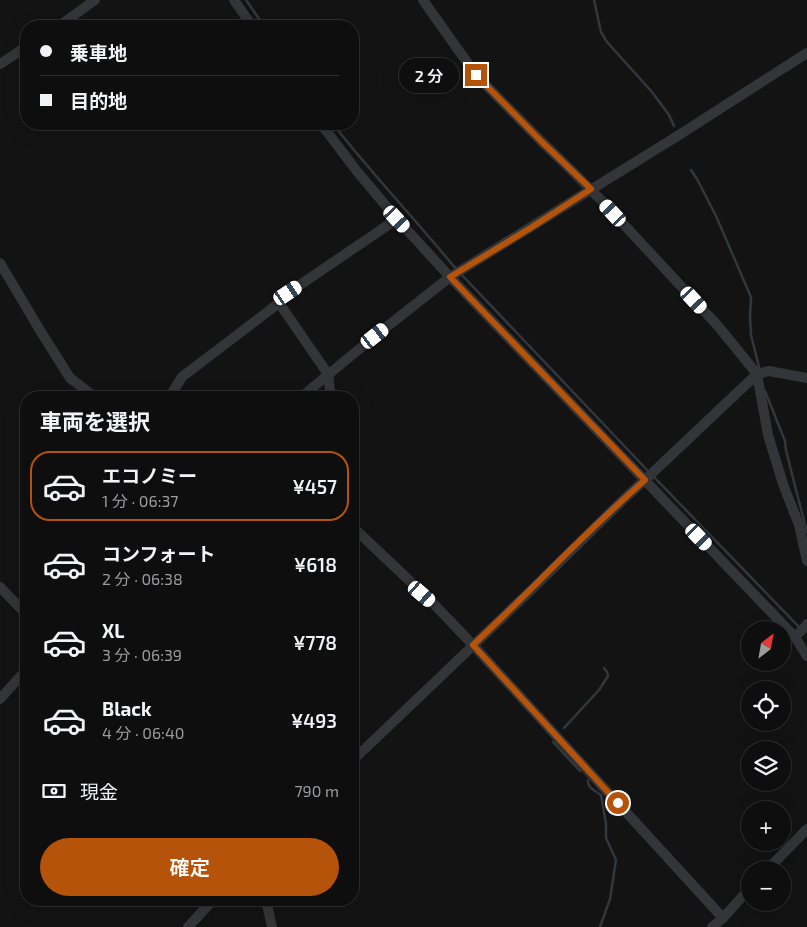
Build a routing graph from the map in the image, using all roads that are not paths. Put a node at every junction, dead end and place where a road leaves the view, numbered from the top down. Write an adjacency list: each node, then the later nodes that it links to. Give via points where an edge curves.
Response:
1 (95, 0): 4 (street)
2 (234, 0): 5 (street)
3 (422, 0): 10 (street, via 476,75)
4 (67, 20)
5 (248, 20)
6 (20, 51): 8 (street)
7 (807, 54): 10 (street)
8 (0, 64)
9 (326, 130): 11 (street)
10 (591, 189): 13 (street); 15 (street)
11 (397, 219): 13 (street); 14 (street, via 288,293)
12 (0, 263): 18 (street, via 70,378)
13 (452, 276): 16 (street); 22 (street)
14 (279, 303): 16 (street); 19 (street, via 182,377)
15 (761, 373): 17 (street, via 769,371); 22 (street); 24 (street, via 768,435 799,525)
16 (328, 374): 20 (street); 21 (street)
17 (807, 378)
18 (87, 391)
19 (173, 391)
20 (308, 391)
21 (330, 391)
22 (646, 479): 28 (street); 29 (street)
23 (359, 535): 29 (street)
24 (807, 562)
25 (0, 587): 26 (street)
26 (20, 608)
27 (807, 625): 28 (street)
28 (797, 636): 30 (street)
29 (473, 645): 33 (street); 39 (street)
30 (807, 656)
31 (20, 677): 32 (street)
32 (0, 699)
33 (359, 755)
34 (807, 829): 35 (street)
35 (776, 861)
36 (741, 898): 39 (street)
37 (208, 906): 40 (street)
38 (267, 906): 41 (street)
39 (723, 918): 42 (street)
40 (188, 927)
41 (272, 927)
42 (712, 927)

